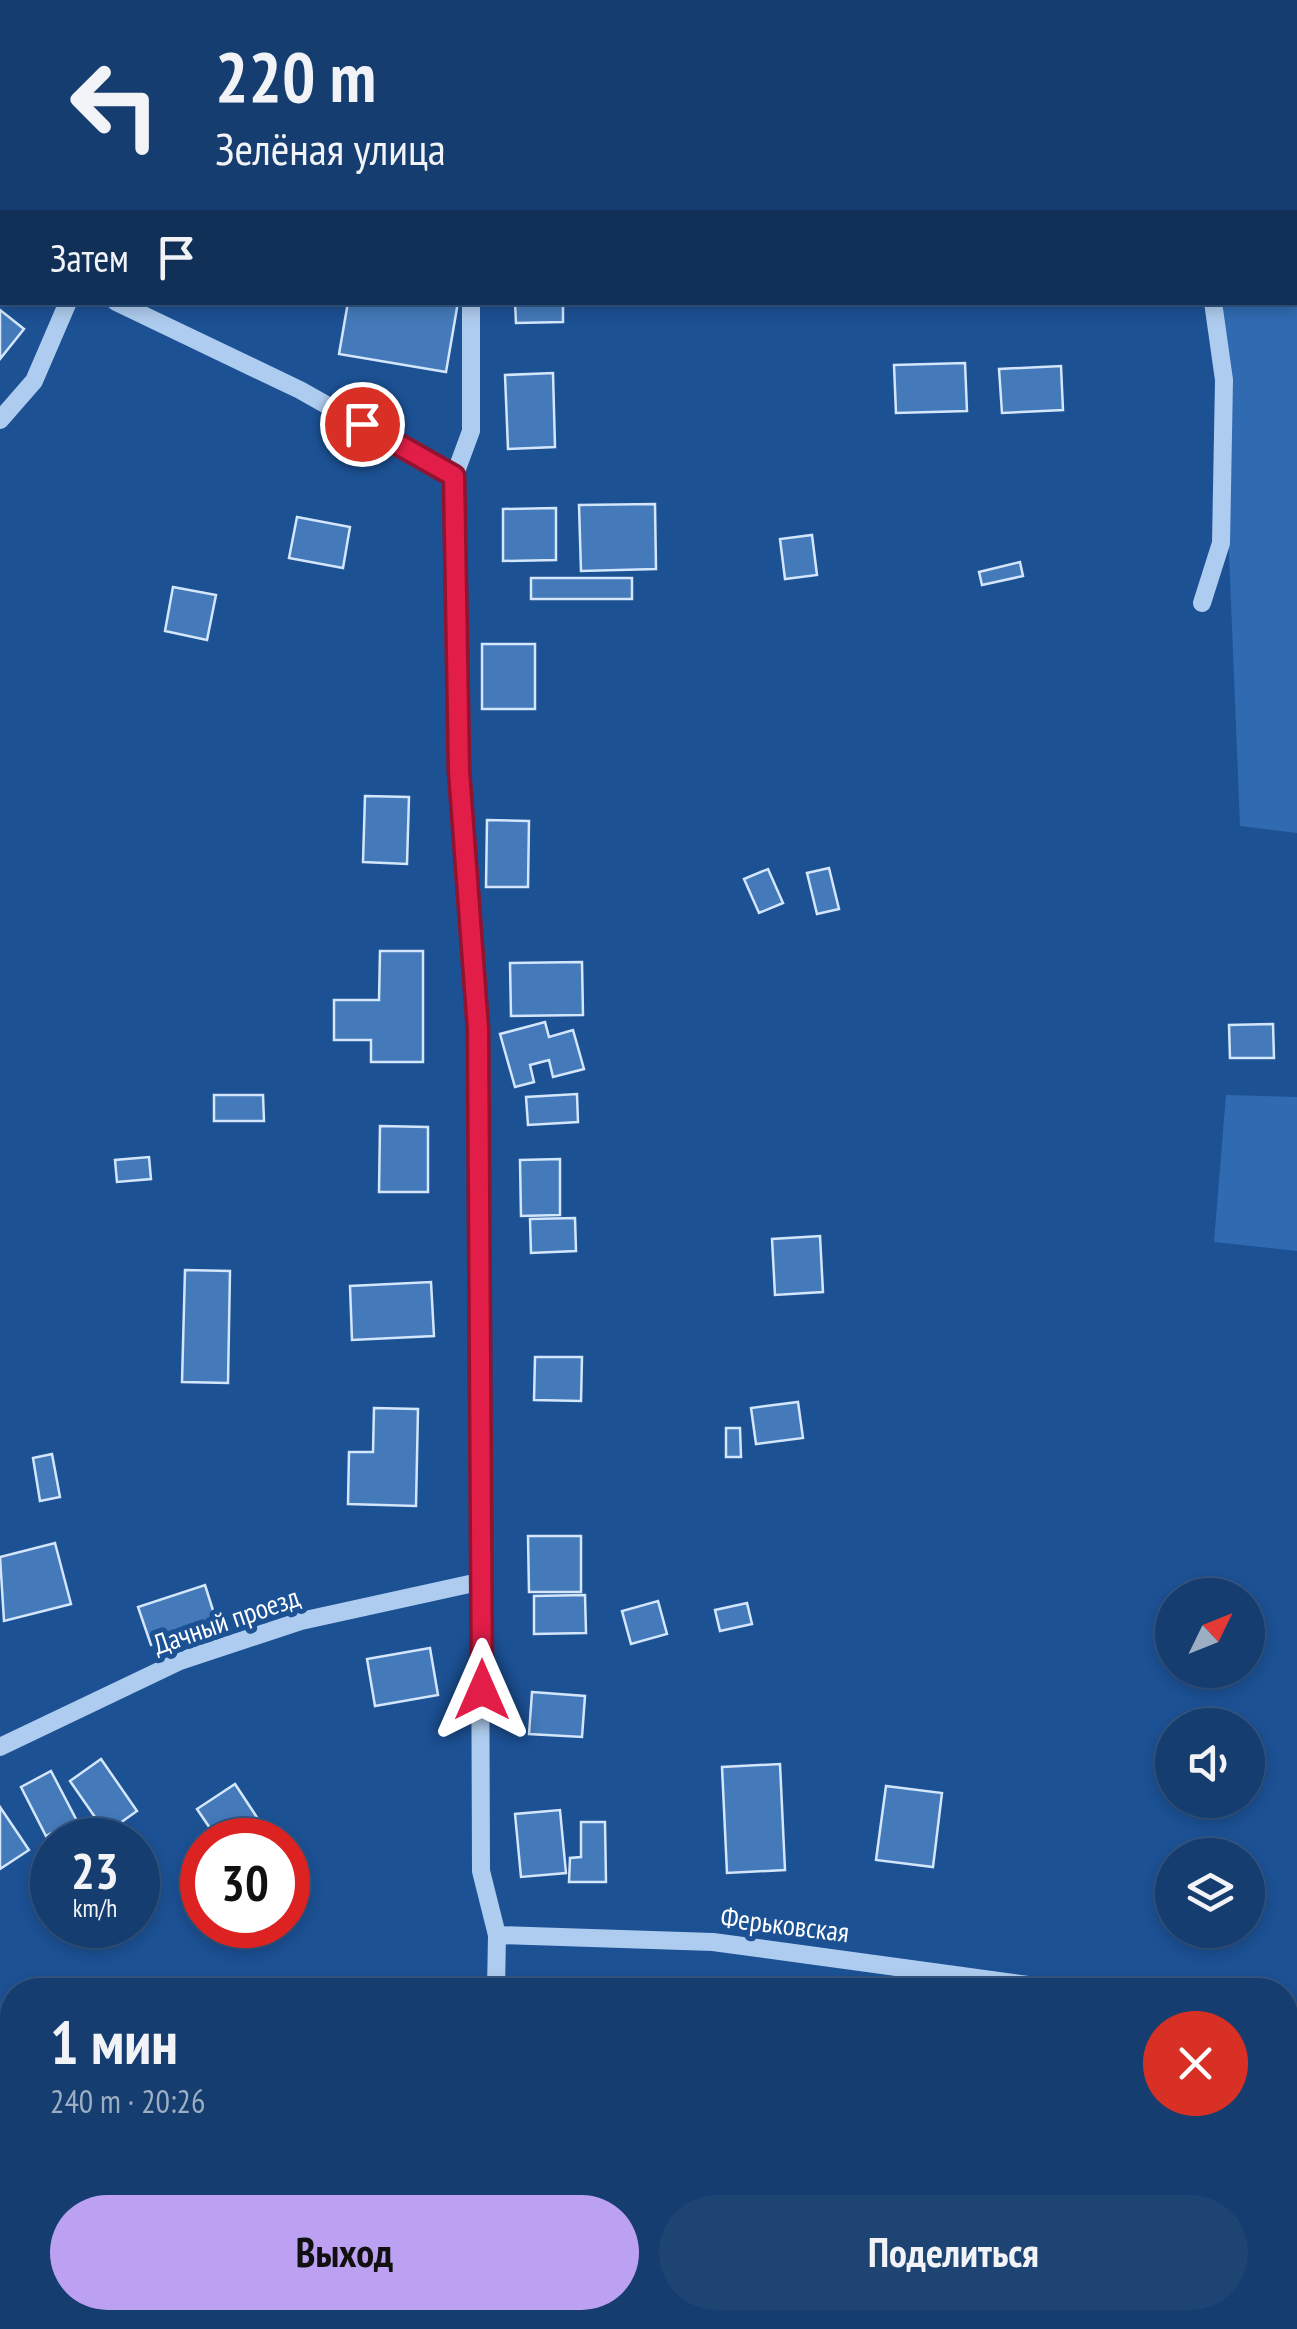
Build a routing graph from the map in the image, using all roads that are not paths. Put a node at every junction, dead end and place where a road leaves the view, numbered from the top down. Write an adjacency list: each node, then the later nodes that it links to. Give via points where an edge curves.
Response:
1 (67, 305): 5 (street, via 34,381)
2 (122, 305): 6 (street, via 300,390)
3 (471, 305): 6 (street, via 470,430)
4 (1213, 305): 7 (street, via 1224,380 1221,544)
5 (0, 420)
6 (454, 476): 8 (street, via 459,771 478,1029)
7 (1202, 603)
8 (483, 1581): 9 (street, Дачный проезд, via 301,1621 180,1662); 10 (street, via 481,1871)
9 (0, 1747)
10 (497, 1935): 11 (street); 12 (street, Ферьковская, via 713,1942)
11 (496, 1978)
12 (976, 1978)

